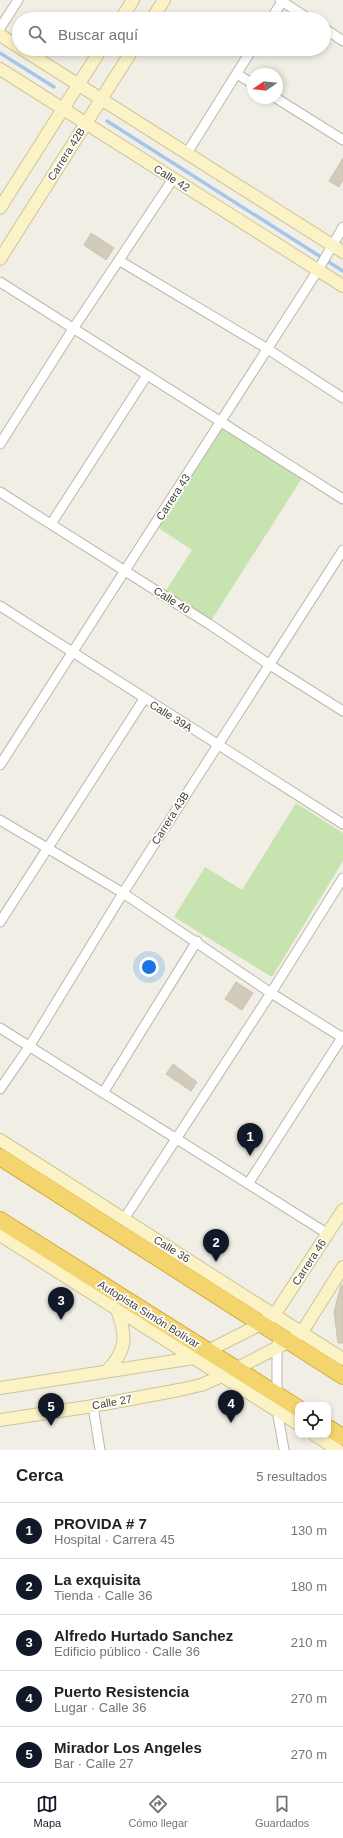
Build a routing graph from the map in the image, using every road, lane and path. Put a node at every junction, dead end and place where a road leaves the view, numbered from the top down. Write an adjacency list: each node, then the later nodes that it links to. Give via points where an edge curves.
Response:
1 (18, 0): 9 (street)
2 (133, 0): 5 (street)
3 (164, 0): 6 (street)
4 (282, 1): 7 (street); 8 (street)
5 (125, 12)
6 (156, 12)
7 (275, 12)
8 (298, 12)
9 (0, 28)
10 (331, 33): 12 (street)
11 (0, 35): 13 (street)
12 (343, 41)
13 (12, 43)
14 (33, 56): 21 (street)
15 (97, 56): 21 (street)
16 (129, 56): 22 (street, Carrera 42B)
17 (248, 56): 19 (street)
18 (0, 69): 24 (street, Calle 42)
19 (236, 74): 20 (street); 27 (street)
20 (247, 80)
21 (79, 85): 22 (street); 24 (street)
22 (101, 99): 25 (street, Carrera 42B); 27 (street)
23 (283, 102): 26 (street)
24 (63, 109): 25 (street, Calle 42); 29 (street)
25 (86, 124): 28 (street, Calle 42); 33 (street, Carrera 42B)
26 (343, 140)
27 (187, 153): 31 (street)
28 (173, 179): 34 (street); 35 (street, Calle 42)
29 (0, 208)
30 (343, 227): 31 (street, Carrera 43)
31 (330, 247): 32 (street); 35 (street, Carrera 43)
32 (343, 252)
33 (0, 259)
34 (120, 261): 38 (street); 39 (street)
35 (319, 268): 37 (street, Calle 42); 39 (street, Carrera 43)
36 (0, 282): 38 (street)
37 (343, 286)
38 (73, 329): 40 (street); 43 (street)
39 (266, 348): 41 (street); 42 (street, Carrera 43)
40 (147, 375): 42 (street); 46 (street)
41 (343, 398)
42 (220, 422): 45 (street); 48 (street, Carrera 43)
43 (0, 444)
44 (0, 492): 46 (street, Calle 40)
45 (343, 500)
46 (51, 524): 48 (street, Calle 40)
47 (343, 550): 51 (street, Carrera 43B)
48 (125, 571): 50 (street, Carrera 43); 51 (street, Calle 40)
49 (0, 606): 50 (street, Calle 39A)
50 (72, 652): 52 (street, Calle 39A); 55 (street, Carrera 43)
51 (270, 665): 53 (street, Calle 40); 54 (street, Carrera 43B)
52 (144, 699): 54 (street, Calle 39A); 58 (street)
53 (343, 711)
54 (217, 745): 57 (street, Calle 39A); 60 (street, Carrera 43B)
55 (0, 765)
56 (0, 820): 58 (street)
57 (343, 824)
58 (48, 848): 60 (street); 61 (street)
59 (343, 878): 63 (street)
60 (122, 893): 62 (street); 66 (street, Carrera 43B)
61 (0, 922)
62 (196, 941): 63 (street); 68 (street)
63 (271, 993): 65 (street); 69 (street)
64 (0, 1028): 66 (street)
65 (343, 1037): 72 (street)
66 (29, 1047): 67 (street, Carrera 43B); 68 (street)
67 (0, 1089)
68 (103, 1093): 69 (street)
69 (176, 1139): 72 (street); 74 (street)
70 (0, 1140): 74 (street, Calle 36)
71 (0, 1157): 80 (highway)
72 (248, 1184): 76 (street)
73 (343, 1210): 76 (street, Carrera 46)
74 (124, 1219): 80 (street, Calle 36)
75 (0, 1220): 82 (highway, Autopista Simón Bolívar)
76 (328, 1234): 80 (street, Carrera 46)
77 (0, 1235): 79 (street)
78 (343, 1267): 81 (street)
79 (117, 1310): 82 (street); 84 (street, via 123,1326 124,1343 118,1360)
80 (268, 1318): 81 (highway, Calle 36); 81 (street, Calle 36); 82 (street, Carrera 46)
81 (286, 1338): 83 (street, Calle 36); 85 (street); 86 (highway); 88 (street)
82 (201, 1354): 84 (street); 85 (highway, Autopista Simón Bolívar)
83 (343, 1359)
84 (107, 1371): 87 (street)
85 (229, 1373): 88 (highway, Autopista Simón Bolívar); 89 (street, Calle 27, via 179,1390)
86 (343, 1376)
87 (0, 1388)
88 (277, 1403): 90 (highway, Autopista Simón Bolívar); 92 (street); 97 (street)
89 (93, 1406): 91 (street, Calle 27); 96 (street)
90 (295, 1407)
91 (0, 1420)
92 (295, 1421)
93 (331, 1430): 94 (highway)
94 (343, 1437)
95 (320, 1438): 98 (street)
96 (100, 1450)
97 (284, 1450)
98 (338, 1450)

